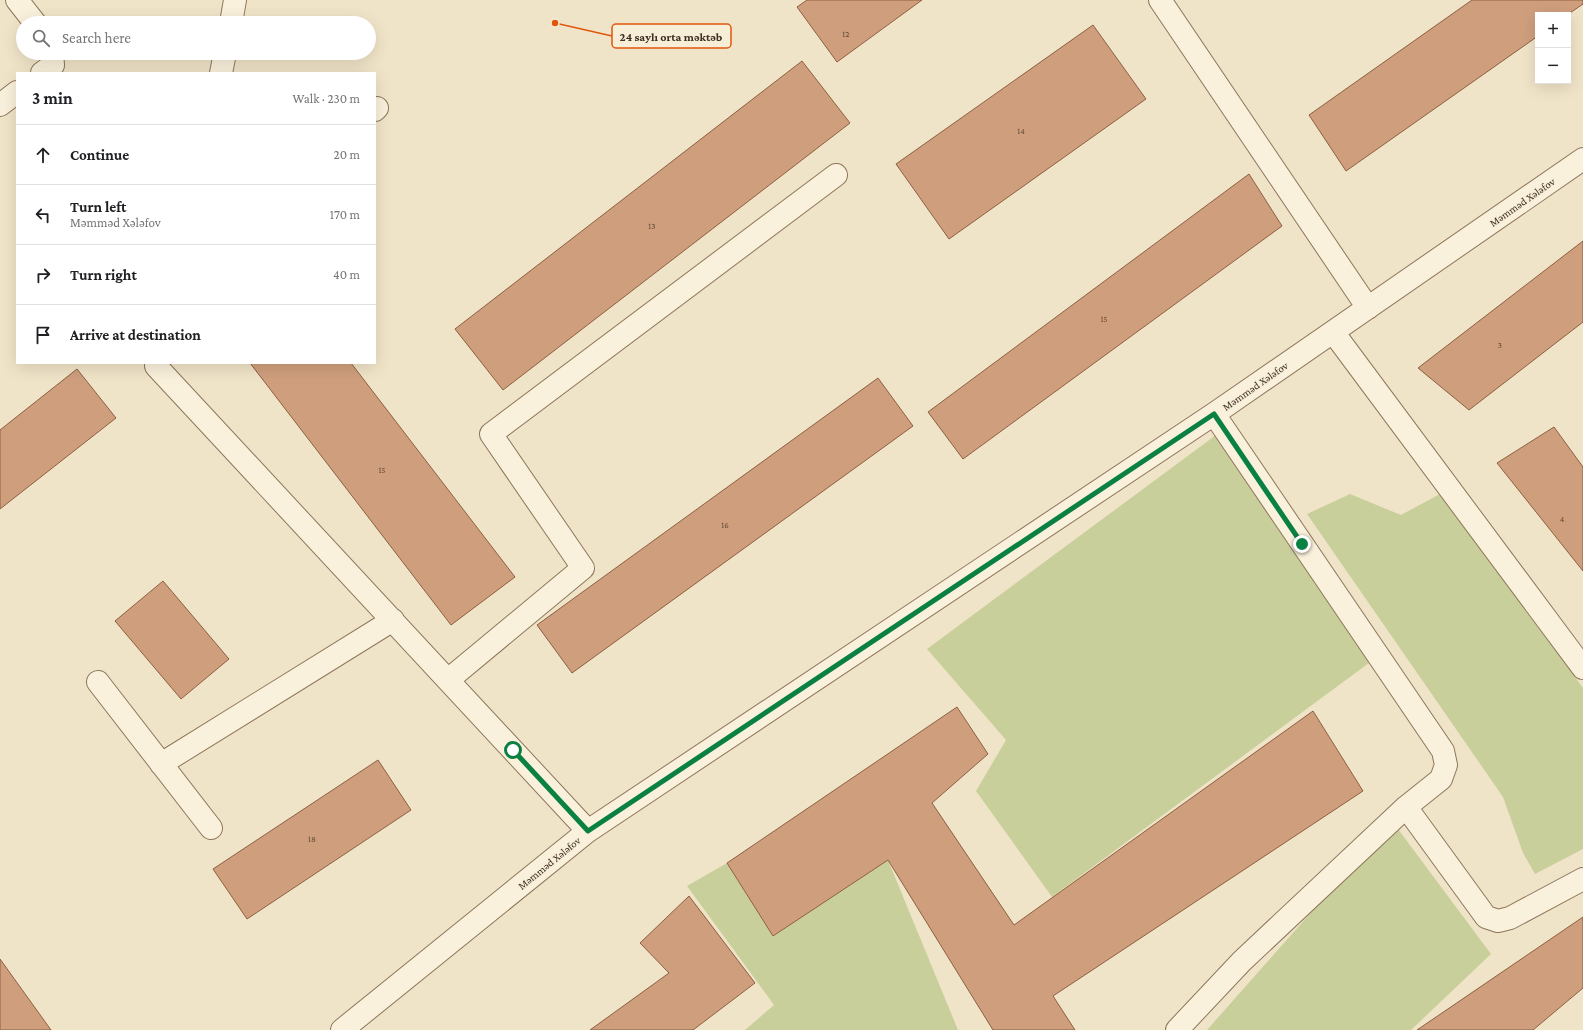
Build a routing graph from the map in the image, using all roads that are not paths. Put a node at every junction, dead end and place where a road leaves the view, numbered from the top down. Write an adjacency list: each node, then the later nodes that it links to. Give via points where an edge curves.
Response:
1 (17, 0): 4 (street)
2 (235, 0): 5 (street)
3 (1160, 0): 14 (street)
4 (30, 16)
5 (232, 16)
6 (53, 60): 8 (street, via 53,65)
7 (224, 60): 9 (street)
8 (43, 72)
9 (221, 72)
10 (16, 93): 11 (street)
11 (0, 105)
12 (1583, 160): 14 (street, Məmməd Xələfov)
13 (836, 175): 20 (street, via 491,434 583,568)
14 (1368, 308): 15 (street, Məmməd Xələfov)
15 (1333, 332): 17 (street, Məmməd Xələfov); 19 (street)
16 (156, 364): 18 (street)
17 (1214, 414): 23 (street, via 1444,751 1446,765 1441,779); 25 (street, Məmməd Xələfov)
18 (393, 620): 20 (street); 22 (street)
19 (1583, 668)
20 (448, 680): 25 (street)
21 (98, 682): 22 (street)
22 (161, 764): 24 (street)
23 (1406, 807): 26 (street, via 1486,917 1498,921 1510,918); 28 (street, via 1242,961)
24 (210, 828)
25 (588, 831): 27 (street, Məmməd Xələfov)
26 (1583, 879)
27 (342, 1030)
28 (1177, 1030)

